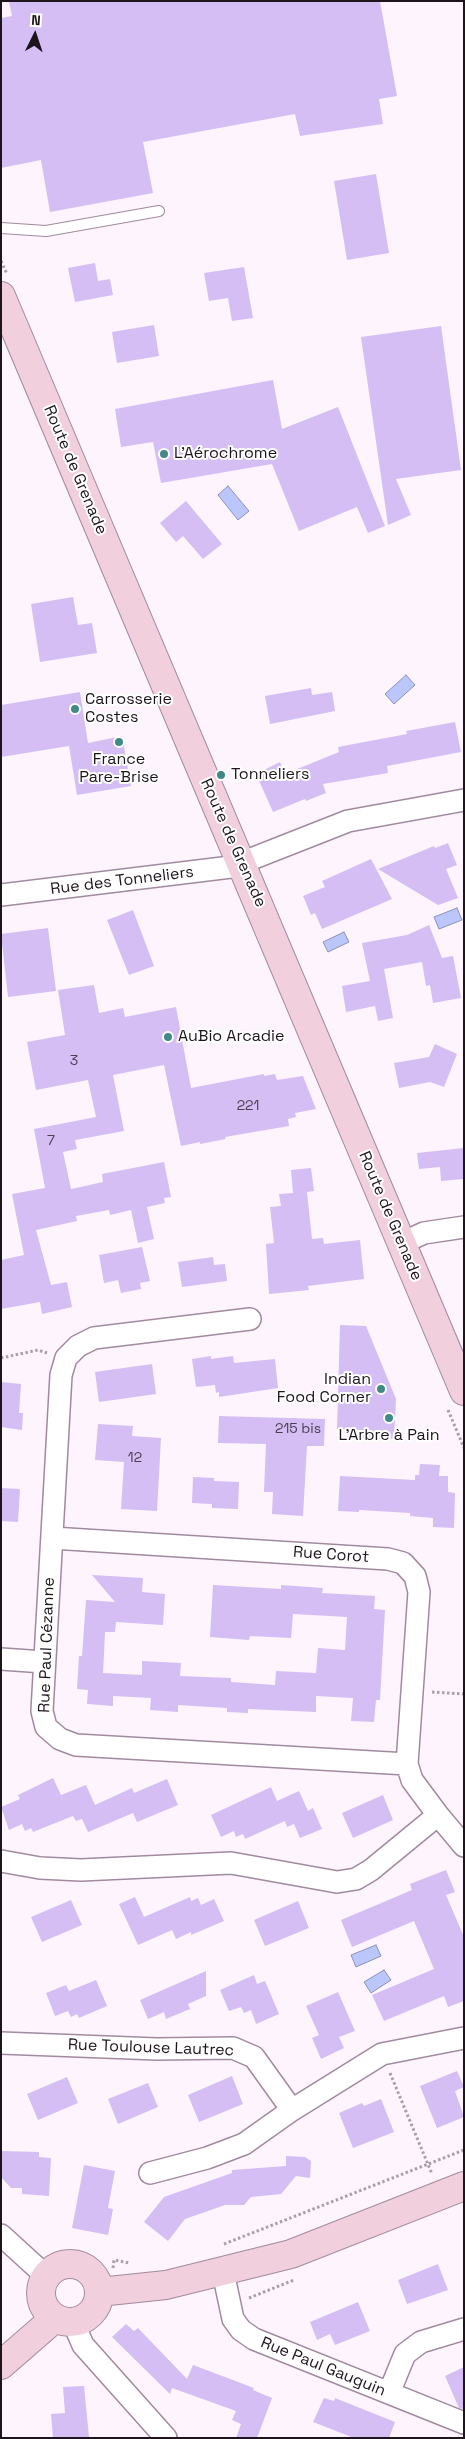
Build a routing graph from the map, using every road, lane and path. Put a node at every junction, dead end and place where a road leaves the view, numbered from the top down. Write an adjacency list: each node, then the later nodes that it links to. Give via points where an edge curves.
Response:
1 (158, 211): 2 (lane, via 46,232)
2 (1, 228)
3 (1, 296): 5 (main road, Route de Grenade, via 149,641 209,792)
4 (464, 800): 5 (street, Rue des Tonneliers, via 348,821)
5 (242, 863): 6 (street, Rue des Tonneliers, via 217,869); 8 (main road, Route de Grenade)
6 (1, 895)
7 (464, 1227): 8 (street, via 424,1233)
8 (402, 1243): 12 (main road, Route de Grenade)
9 (250, 1318): 11 (street, via 94,1338 78,1346)
10 (1, 1358): 11 (path, via 38,1350)
11 (66, 1358): 13 (street, Rue Paul Cézanne, via 61,1374)
12 (464, 1390)
13 (52, 1538): 15 (street, Rue Paul Cézanne); 16 (street, Rue Corot, via 388,1559 403,1564 415,1576 419,1592)
14 (1, 1659): 15 (street)
15 (44, 1662): 18 (street, Rue Paul Cézanne, via 42,1711 46,1727 60,1739 76,1745)
16 (412, 1690): 17 (path); 18 (street, Rue Corot)
17 (464, 1694)
18 (407, 1764): 19 (street, via 412,1780)
19 (438, 1815): 20 (street); 21 (street, via 371,1870 356,1879 337,1882 231,1863 81,1870)
20 (464, 1846)
21 (1, 1862)
22 (464, 2038): 24 (street)
23 (1, 2043): 25 (street, Rue Toulouse Lautrec, via 156,2049 233,2048 254,2057)
24 (382, 2054): 25 (street); 27 (path)
25 (292, 2110): 28 (street, via 244,2144)
26 (464, 2150): 27 (path)
27 (429, 2164): 29 (path); 32 (path)
28 (150, 2173)
29 (434, 2177)
30 (464, 2186): 32 (main road, via 291,2254)
31 (1, 2235): 34 (street)
32 (219, 2259): 35 (main road, via 166,2285); 39 (street, Rue Paul Gauguin, via 233,2318 241,2330 254,2339)
33 (136, 2264): 35 (path, via 114,2260)
34 (46, 2276): 35 (main road, via 54,2268 76,2265 90,2272 98,2285); 36 (main road, via 41,2287 41,2299 46,2310)
35 (106, 2282): 36 (main road, via 92,2312 86,2317)
36 (64, 2320): 38 (main road); 41 (street)
37 (464, 2328): 39 (street, via 420,2342 405,2354)
38 (1, 2365)
39 (389, 2393): 40 (street, Rue Paul Gauguin)
40 (464, 2423)
41 (166, 2438)

